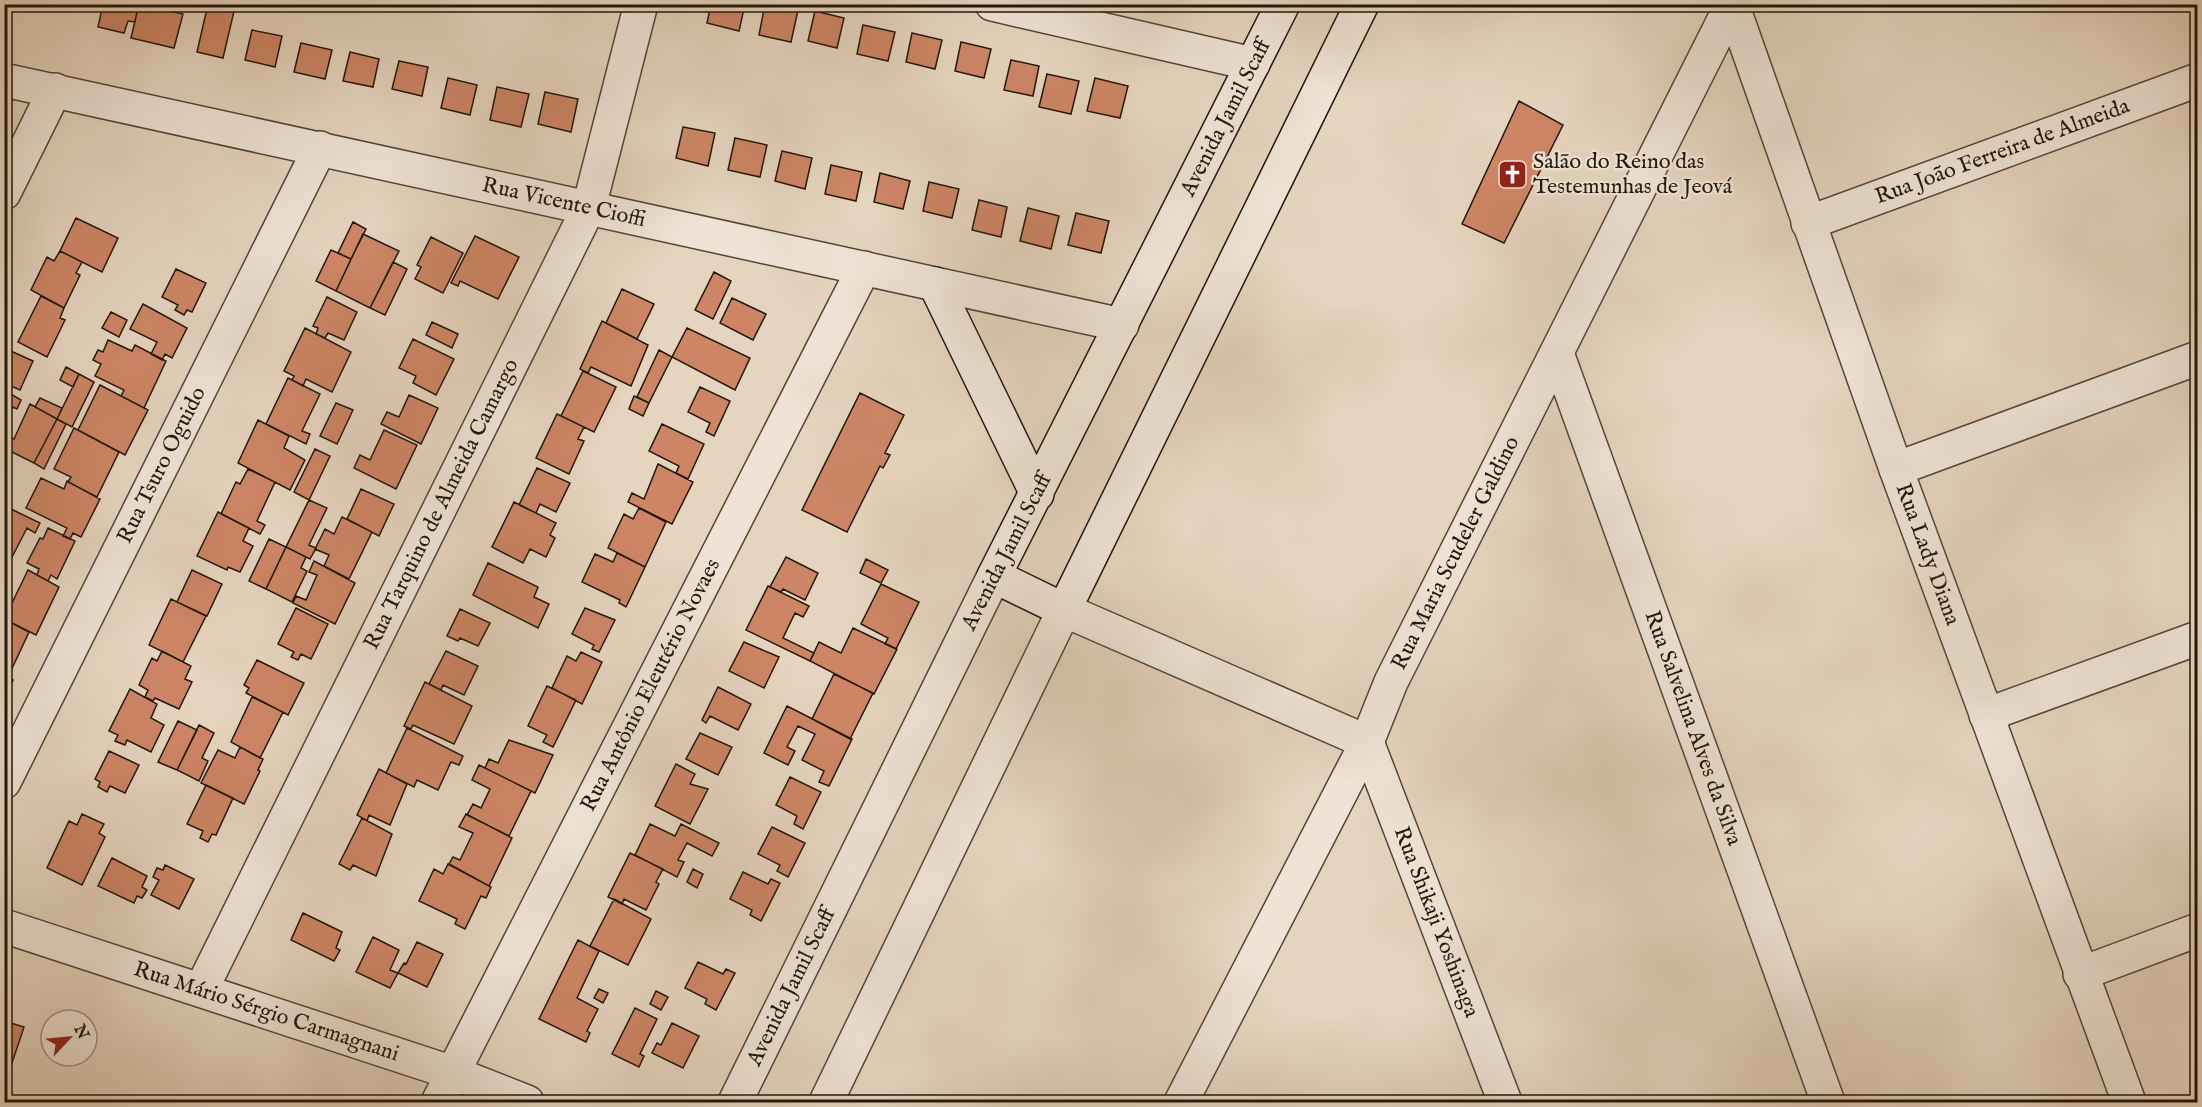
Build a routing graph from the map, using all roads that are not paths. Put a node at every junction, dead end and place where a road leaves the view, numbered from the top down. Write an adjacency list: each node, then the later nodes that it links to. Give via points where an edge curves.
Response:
1 (641, 4): 12 (street, Rua Tarquino de Almeida Camargo)
2 (992, 4): 6 (street)
3 (1283, 4): 6 (street, Avenida Jamil Scaff)
4 (1362, 4): 22 (street)
5 (1732, 4): 13 (street, Rua Lady Diana); 17 (street, Rua Maria Scudeler Galdino)
6 (1253, 64): 16 (street, Avenida Jamil Scaff)
7 (4, 80): 9 (street, Rua Vicente Cioffi)
8 (2198, 80): 13 (street, Rua João Ferreira de Almeida)
9 (55, 90): 10 (street, Rua Vicente Cioffi); 11 (street)
10 (320, 148): 12 (street, Rua Vicente Cioffi); 26 (street, Rua Tsuro Oguido)
11 (4, 193)
12 (589, 207): 14 (street, Rua Vicente Cioffi); 30 (street, Rua Tarquino de Almeida Camargo)
13 (1808, 223): 19 (street, Rua Lady Diana)
14 (864, 268): 15 (street, Rua Vicente Cioffi); 31 (street, Rua Antônio Eleutério Novaes)
15 (935, 284): 16 (street, Rua Vicente Cioffi); 20 (street)
16 (1122, 325): 20 (street, Avenida Jamil Scaff)
17 (1557, 353): 25 (street, Rua Maria Scudeler Galdino, via 1391,682); 38 (street, Rua Salvelina Alves da Silva)
18 (2198, 358): 19 (street)
19 (1896, 469): 24 (street, Rua Lady Diana)
20 (1037, 494): 21 (street, Avenida Jamil Scaff)
21 (994, 576): 22 (street); 35 (street, Avenida Jamil Scaff)
22 (1064, 610): 25 (street); 36 (street)
23 (2198, 638): 24 (street)
24 (1986, 715): 29 (street, Rua Lady Diana)
25 (1367, 742): 32 (street, Rua Shikaji Yoshinaga); 37 (street, Rua Maria Scudeler Galdino)
26 (4, 782)
27 (4, 926): 30 (street, Rua Mário Sérgio Carmagnani)
28 (2198, 930): 29 (street)
29 (2080, 974): 39 (street, Rua Lady Diana)
30 (201, 990): 31 (street, Rua Mário Sérgio Carmagnani)
31 (453, 1073): 33 (street, Rua Antônio Eleutério Novaes); 34 (street, Rua Mário Sérgio Carmagnani)
32 (1498, 1098)
33 (438, 1102)
34 (527, 1102)
35 (735, 1102)
36 (826, 1102)
37 (1182, 1102)
38 (1828, 1102)
39 (2129, 1102)

